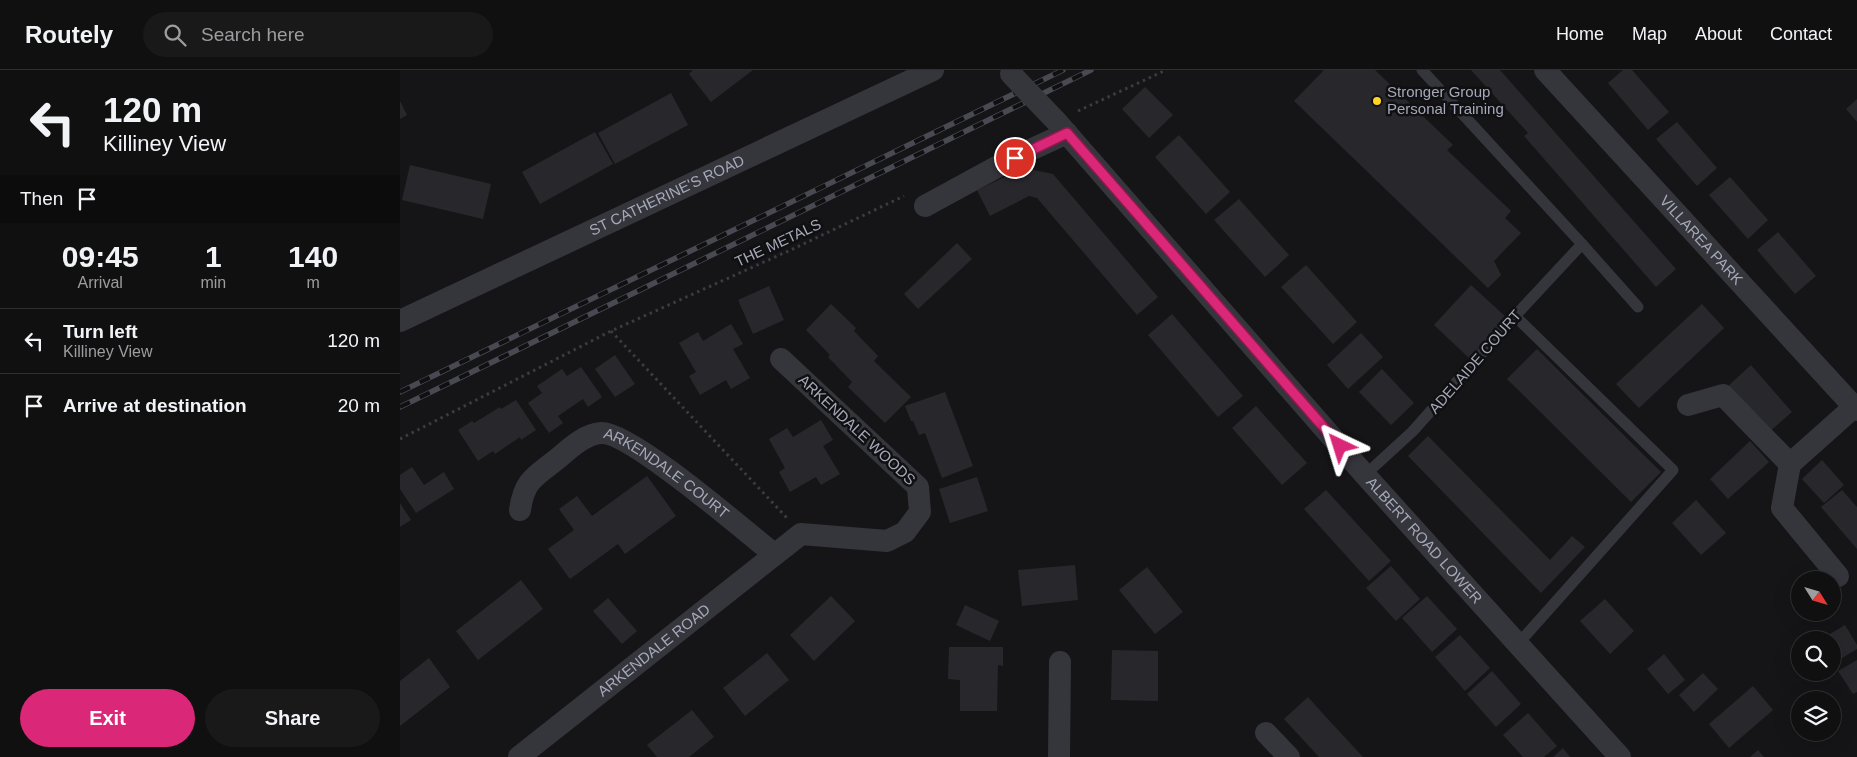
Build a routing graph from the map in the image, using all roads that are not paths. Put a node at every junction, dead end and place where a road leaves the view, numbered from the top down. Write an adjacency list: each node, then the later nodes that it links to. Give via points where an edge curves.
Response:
1 (933, 70): 10 (street, ST CATHERINE'S ROAD)
2 (1422, 70): 7 (lane)
3 (1545, 70): 13 (street, VILLAREA PARK)
4 (1009, 72): 5 (street, ALBERT ROAD LOWER, bridge)
5 (1061, 127): 6 (street, via 1015,158); 15 (street, ALBERT ROAD LOWER)
6 (916, 200)
7 (1582, 244): 8 (lane); 9 (lane, ADELAIDE COURT)
8 (1638, 307)
9 (1515, 316): 15 (lane, ADELAIDE COURT, via 1414,431); 19 (lane, via 1673,470)
10 (400, 321)
11 (781, 359): 17 (street, ARKENDALE WOODS, via 918,487 920,512 905,532 887,541)
12 (1688, 405): 14 (street, via 1723,395)
13 (1856, 408): 14 (street)
14 (1790, 464): 18 (street, via 1782,508)
15 (1365, 475): 19 (street, ALBERT ROAD LOWER)
16 (520, 510): 17 (street, ARKENDALE COURT, via 522,494 528,483 584,438 601,433 618,436)
17 (788, 543): 22 (street, ARKENDALE ROAD)
18 (1834, 571)
19 (1517, 645): 25 (street, ALBERT ROAD LOWER)
20 (1060, 662): 23 (street)
21 (1266, 733): 24 (street)
22 (519, 757)
23 (1059, 757)
24 (1289, 757)
25 (1620, 757)

